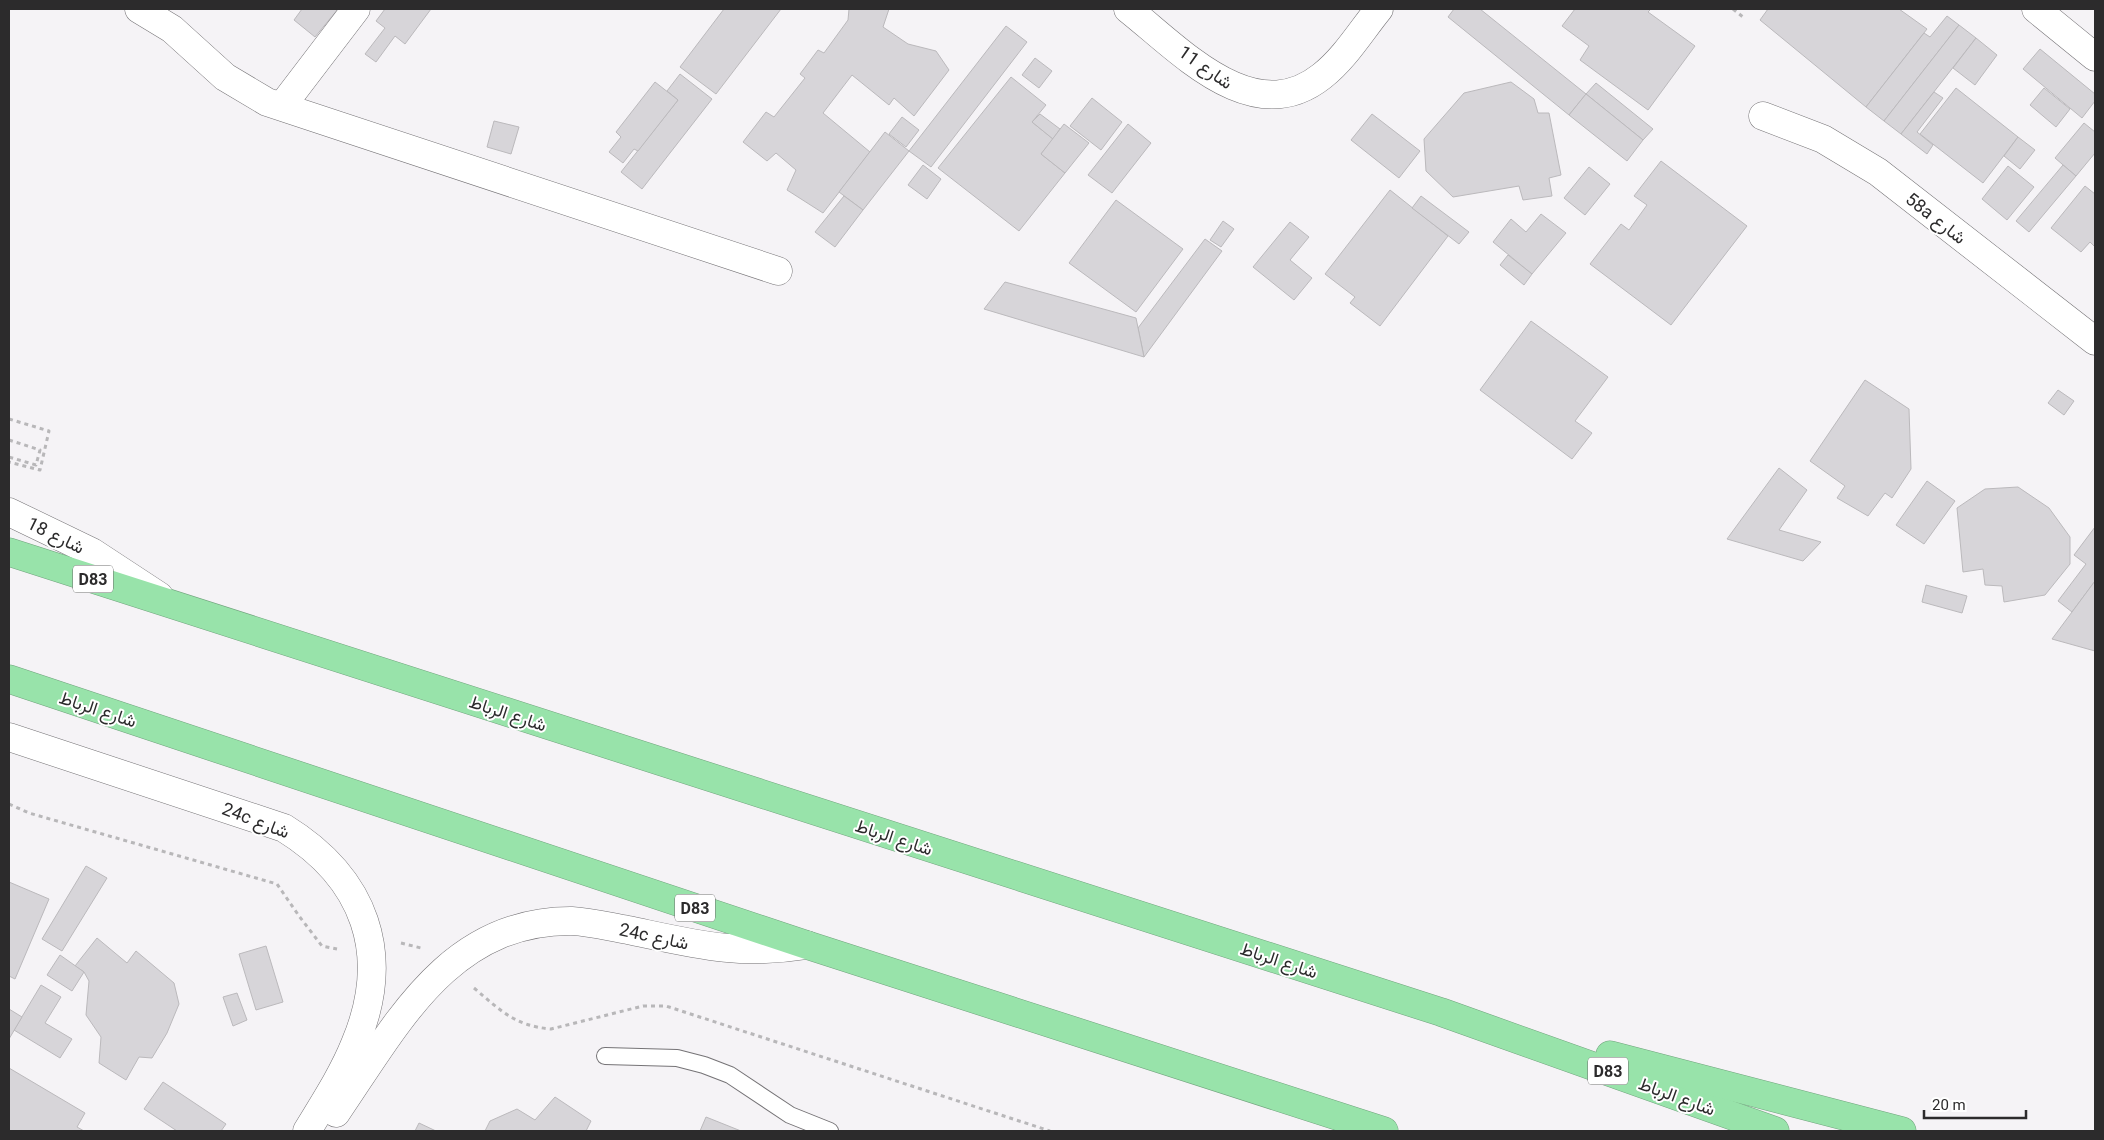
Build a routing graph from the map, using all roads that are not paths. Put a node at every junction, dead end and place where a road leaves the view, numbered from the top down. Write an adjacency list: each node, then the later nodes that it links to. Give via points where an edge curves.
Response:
1 (139, 9): 7 (street, via 172,29 225,77 260,98)
2 (356, 9): 7 (street)
3 (1128, 9): 4 (street, شارع 11, via 1216,78 1247,92 1274,94 1299,89 1322,76)
4 (1379, 9)
5 (2036, 9): 6 (street)
6 (2095, 57)
7 (282, 106): 9 (street)
8 (1763, 116): 10 (street, 58a شارع, via 1823,139 1878,172)
9 (778, 271)
10 (2095, 341)
11 (9, 512): 13 (street, شارع 18, via 92,552)
12 (9, 552): 13 (highway, شارع الرباط / D83)
13 (177, 607): 17 (highway, شارع الرباط / D83)
14 (9, 679): 16 (highway, شارع الرباط / D83)
15 (9, 737): 19 (street, 24c شارع, via 284,828 317,851 339,873 363,915 370,938 369,997 362,1026 348,1060)
16 (807, 945): 20 (street, 24c شارع, via 776,950 729,950 574,921 543,922 492,936 448,966 414,1000); 22 (highway, شارع الرباط / D83)
17 (1440, 1012): 23 (highway, شارع الرباط / D83); 24 (highway)
18 (605, 1056): 21 (lane, via 677,1058 704,1065 730,1075 790,1115)
19 (307, 1131)
20 (324, 1131)
21 (830, 1131)
22 (1384, 1131)
23 (1775, 1131)
24 (1902, 1131)

